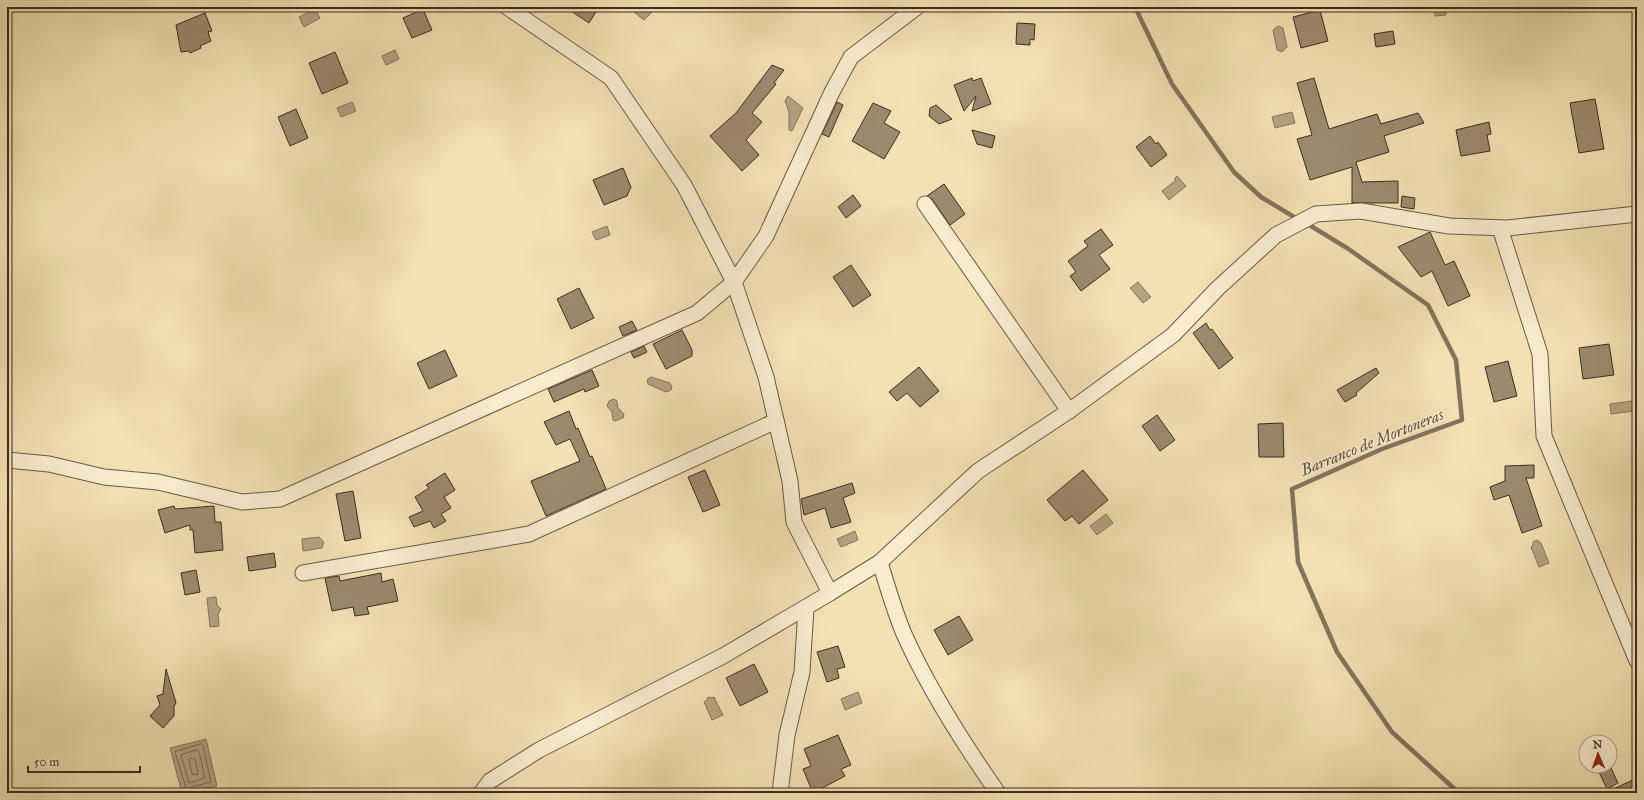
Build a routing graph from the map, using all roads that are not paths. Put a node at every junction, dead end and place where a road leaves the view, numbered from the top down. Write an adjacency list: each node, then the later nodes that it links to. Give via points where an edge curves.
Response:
1 (507, 7): 6 (street, via 611,78 684,185)
2 (917, 7): 6 (street, via 851,57 832,92 766,236)
3 (925, 204): 7 (street)
4 (1637, 214): 5 (street)
5 (1500, 228): 7 (street, via 1449,226 1361,211 1316,214 1276,235 1218,288 1173,335); 14 (street, via 1540,354 1544,436)
6 (734, 282): 8 (street, via 766,377); 9 (street, via 697,313 280,499 242,502 158,482 104,477 49,464)
7 (1069, 411): 10 (street, via 978,471)
8 (776, 421): 11 (street, via 529,534); 12 (street, via 790,480 794,522)
9 (7, 460)
10 (880, 562): 12 (street); 17 (street, via 897,616 917,660 973,757)
11 (303, 573)
12 (830, 593): 13 (street)
13 (806, 608): 15 (street, via 723,656 539,750 490,781); 16 (street, via 802,672 787,734)
14 (1637, 661)
15 (481, 793)
16 (780, 793)
17 (998, 793)

